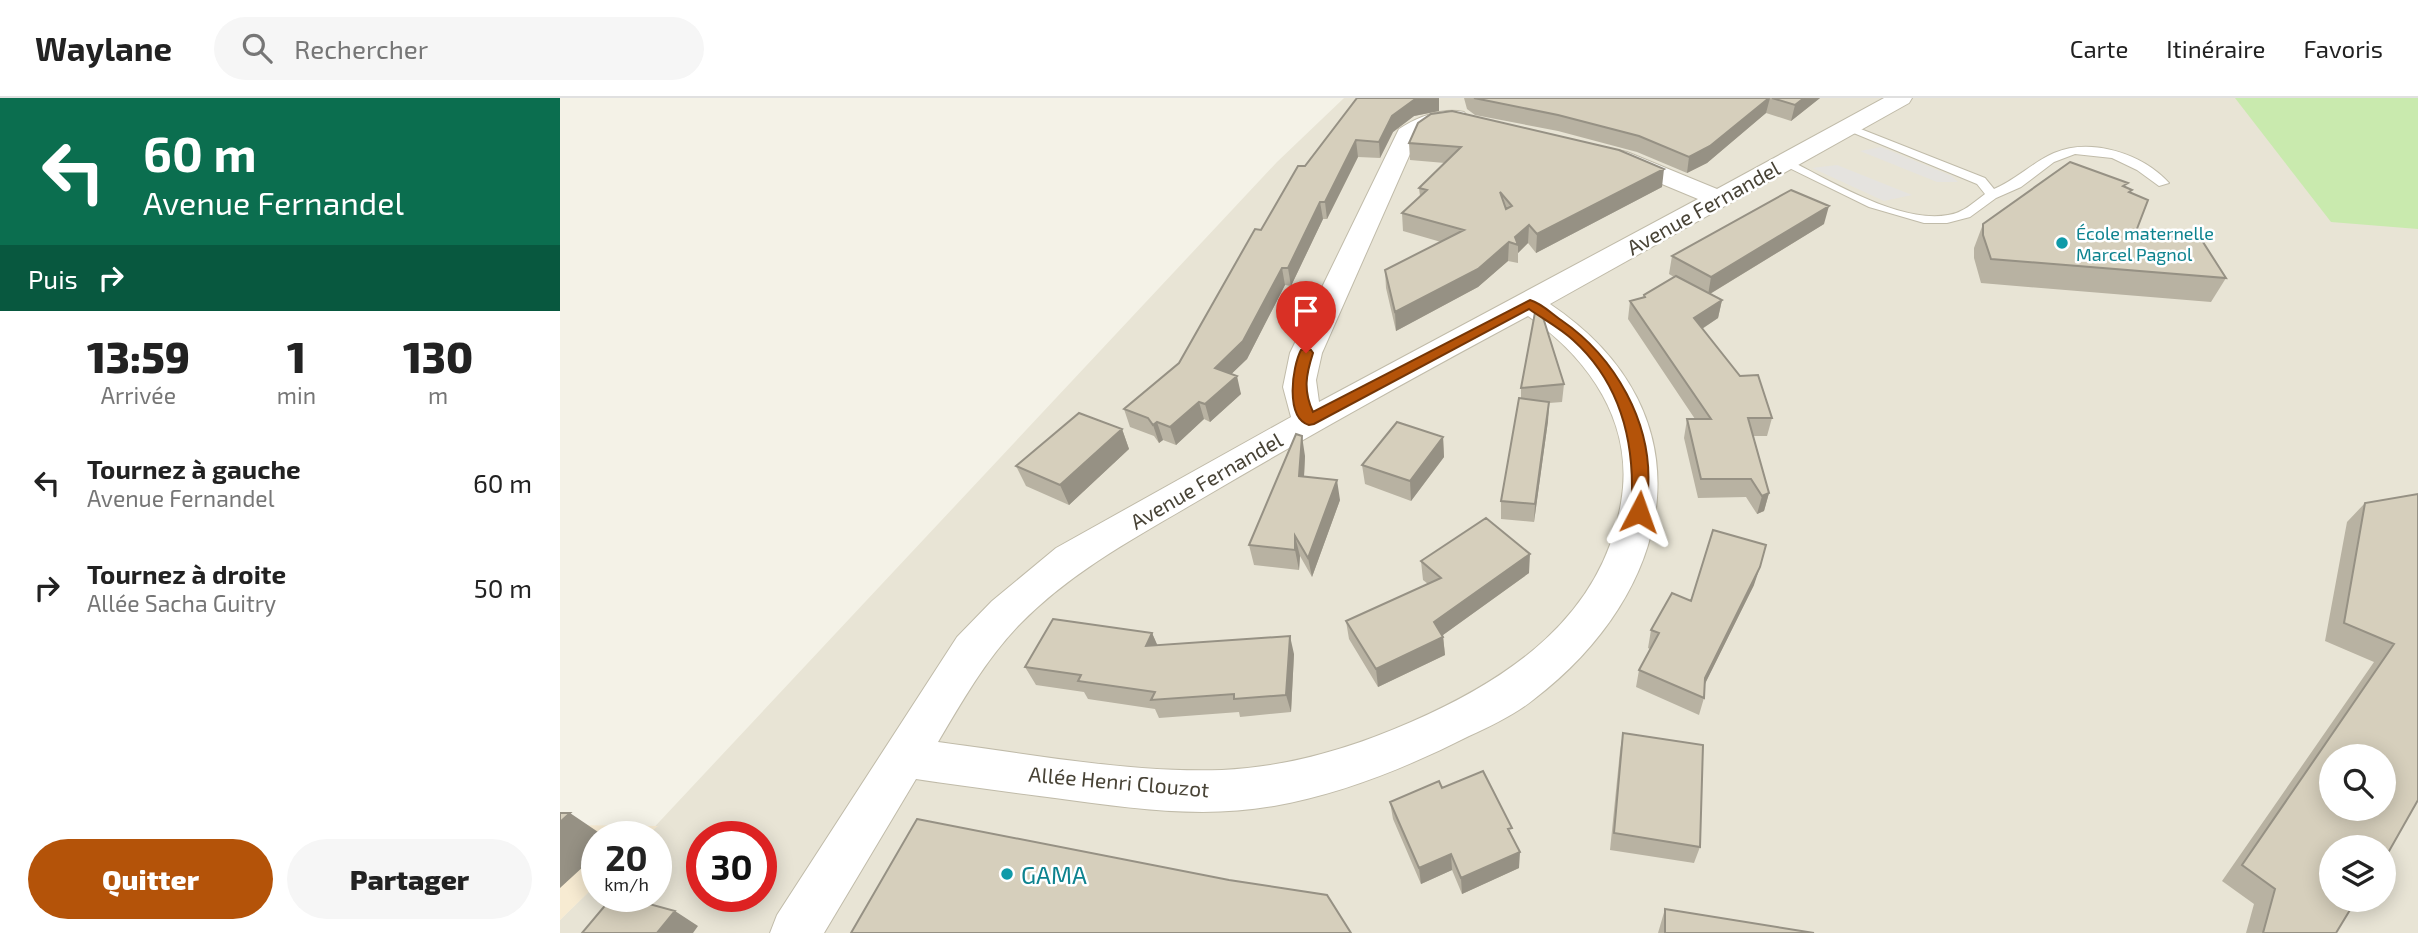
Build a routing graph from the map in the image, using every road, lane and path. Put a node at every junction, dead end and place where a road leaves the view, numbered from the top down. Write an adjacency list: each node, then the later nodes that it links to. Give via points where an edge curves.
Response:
1 (1870, 108): 4 (street, Avenue Fernandel); 6 (lane, via 1981,181)
2 (1462, 114): 9 (street, via 1424,122 1407,134 1306,353 1298,379)
3 (1596, 151): 7 (street)
4 (1783, 162): 6 (lane, via 1899,215 1938,221 1965,215); 7 (street, Avenue Fernandel)
5 (2163, 183): 6 (lane, via 2145,168 2118,156 2073,152)
6 (1992, 195)
7 (1717, 198): 8 (street, Avenue Fernandel)
8 (1530, 303): 9 (street, Avenue Fernandel); 10 (street, Allée Henri Clouzot, via 1578,338 1616,386 1630,412 1641,479 1639,512 1627,554 1602,601 1566,645 1524,684 1437,732 1373,759 1315,777 1245,789 1132,787)
9 (1309, 421): 10 (street, Avenue Fernandel, via 1041,579 972,649)
10 (903, 757): 11 (street, Avenue Fernandel)
11 (795, 933)

